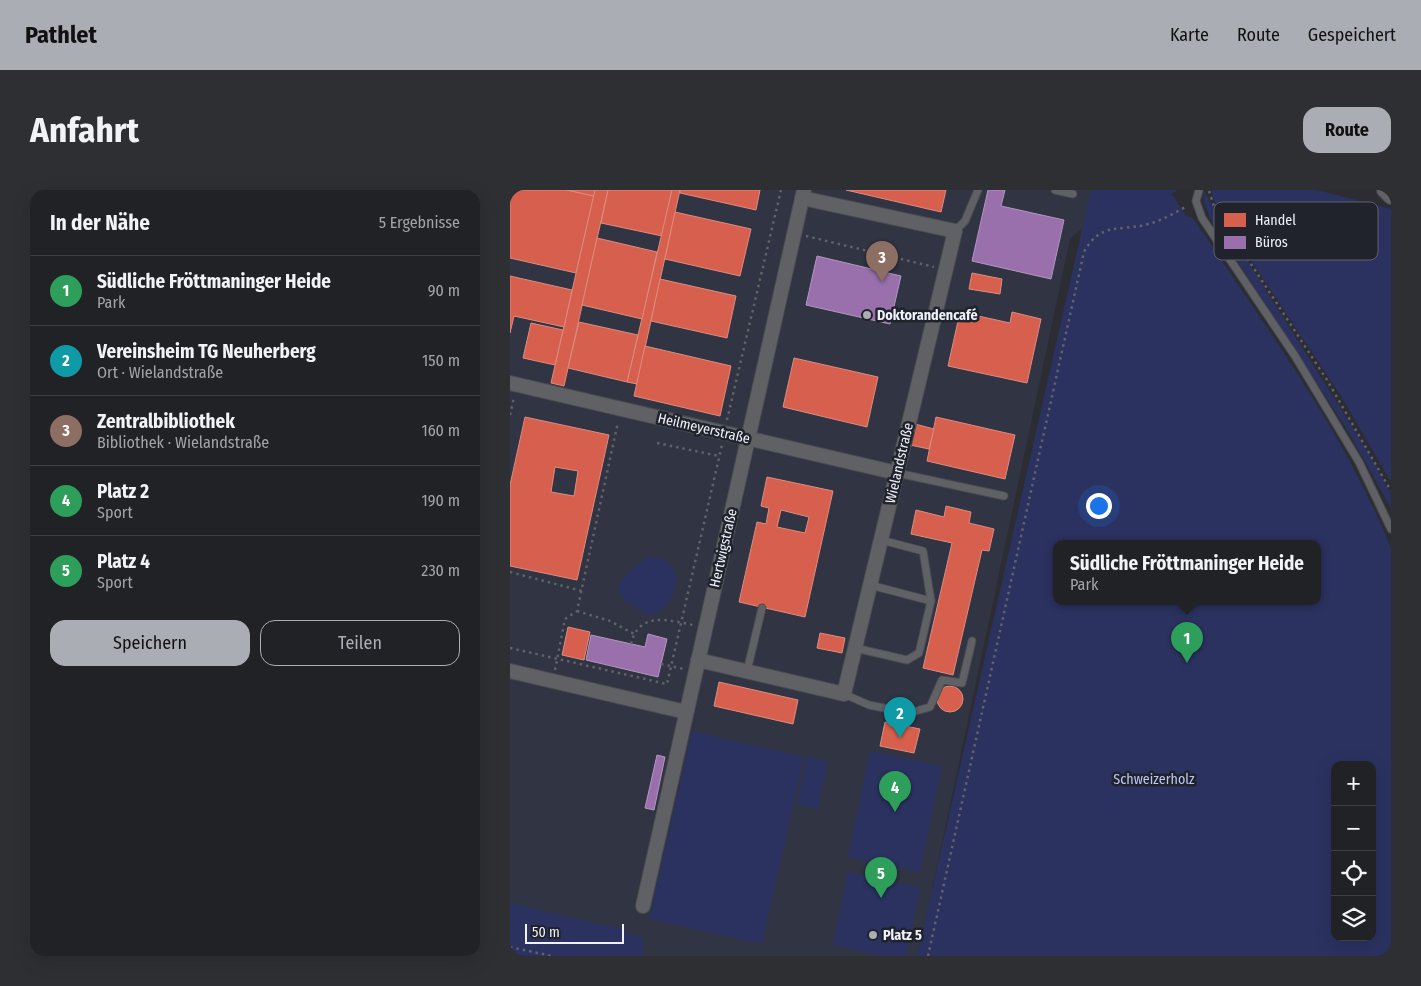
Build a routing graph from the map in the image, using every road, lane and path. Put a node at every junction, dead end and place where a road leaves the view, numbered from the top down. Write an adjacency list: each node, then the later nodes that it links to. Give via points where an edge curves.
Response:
1 (978, 190): 12 (lane, via 965,221)
2 (1055, 190): 7 (lane)
3 (1200, 190): 14 (lane, via 1196,201)
4 (1208, 190): 9 (path)
5 (1384, 190): 8 (street)
6 (803, 194): 12 (street); 13 (street, Hertwigstraße)
7 (1073, 194)
8 (1391, 197)
9 (1214, 206)
10 (1178, 211): 53 (path, via 1148,224 1106,230 1091,239 1084,252)
11 (772, 229): 13 (path)
12 (955, 231): 17 (street, Wielandstraße)
13 (793, 234): 17 (path); 21 (street, Hertwigstraße)
14 (1214, 236)
15 (1230, 260): 27 (lane, via 1350,445)
16 (1248, 260): 25 (path, via 1327,380)
17 (946, 269): 24 (street, Wielandstraße)
18 (513, 384): 19 (street, Heilmeyerstraße); 20 (path)
19 (621, 409): 21 (street, Heilmeyerstraße); 31 (path)
20 (510, 415)
21 (748, 438): 24 (street, Heilmeyerstraße); 35 (street, Hertwigstraße)
22 (657, 443): 23 (path)
23 (719, 456)
24 (897, 474): 26 (lane); 28 (street, Wielandstraße)
25 (1391, 491)
26 (1004, 496)
27 (1391, 529)
28 (881, 540): 30 (street, Wielandstraße); 32 (lane, via 923,551)
29 (510, 572): 31 (path)
30 (870, 585): 32 (lane); 40 (street, Wielandstraße)
31 (582, 590): 34 (path)
32 (931, 601): 40 (lane, via 919,653 908,660)
33 (762, 608): 45 (lane)
34 (577, 611): 36 (path, via 610,621); 41 (path, via 565,619)
35 (705, 628): 36 (path, via 658,619 636,629); 43 (street, Hertwigstraße)
36 (634, 634): 38 (path)
37 (972, 641): 48 (lane, via 962,682 942,680 930,707 909,713 868,705)
38 (631, 644)
39 (510, 648): 41 (path)
40 (855, 648): 48 (street, Wielandstraße)
41 (557, 659): 46 (path); 47 (path)
42 (661, 664): 43 (path)
43 (696, 666): 45 (street); 49 (street, Hertwigstraße)
44 (510, 671): 46 (street)
45 (747, 671): 48 (street)
46 (552, 681): 49 (street)
47 (667, 684)
48 (844, 694)
49 (686, 712): 50 (street, Hertwigstraße)
50 (643, 906)
51 (510, 947): 52 (path)
52 (552, 956)
53 (928, 956)

